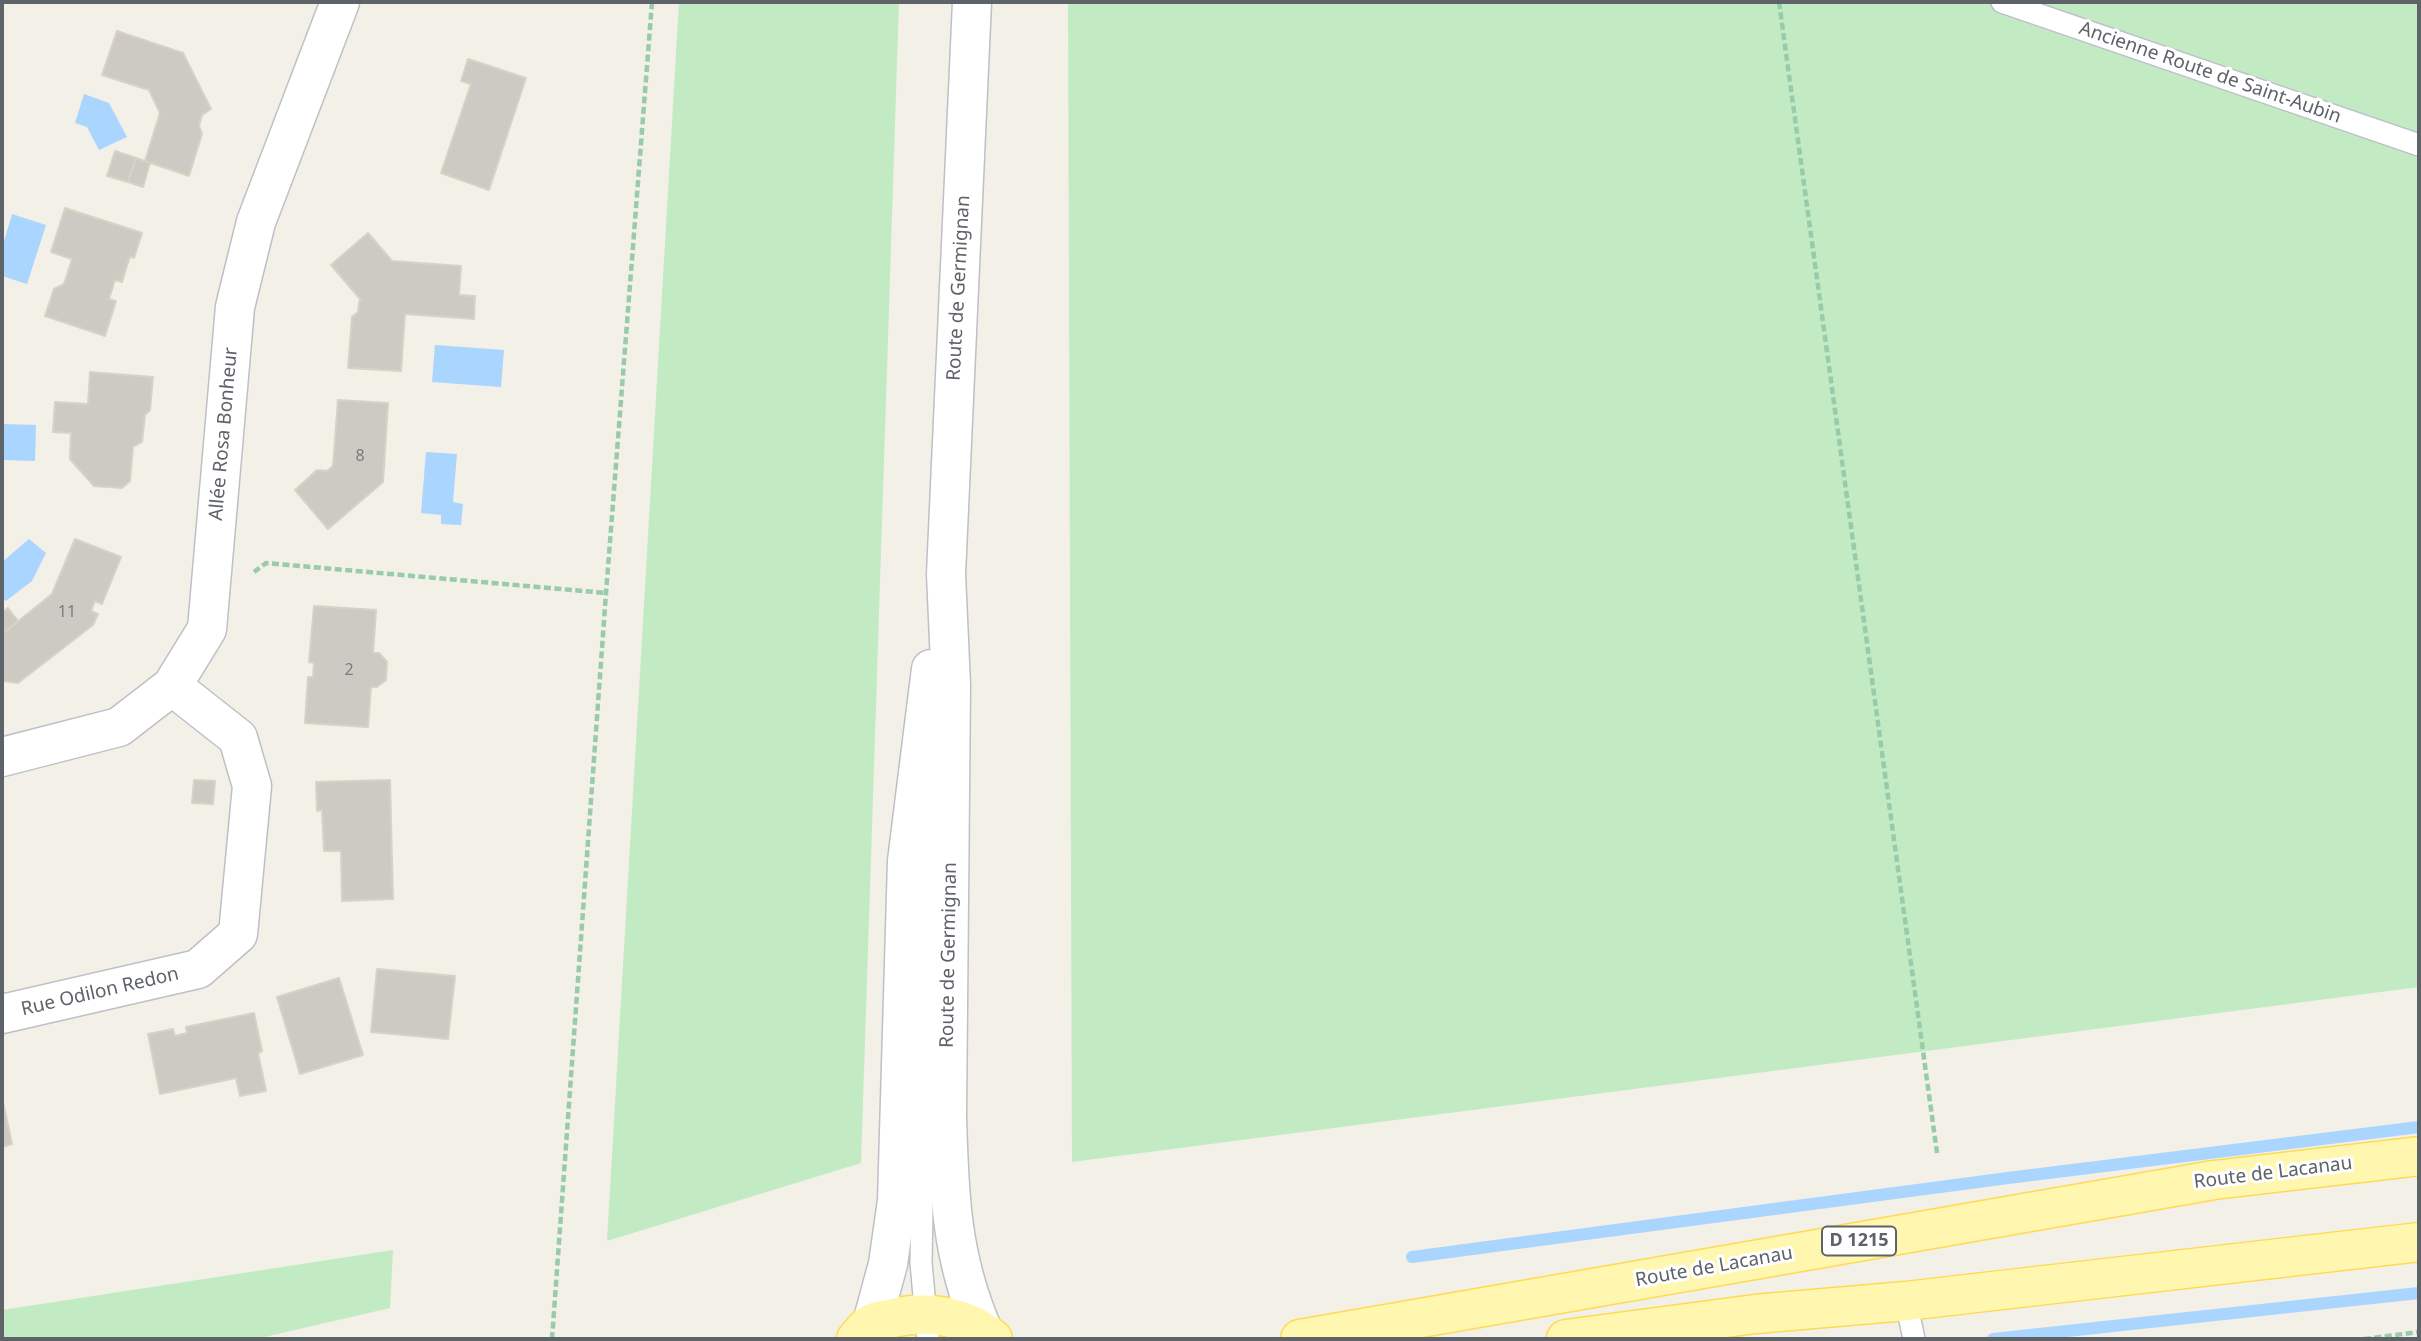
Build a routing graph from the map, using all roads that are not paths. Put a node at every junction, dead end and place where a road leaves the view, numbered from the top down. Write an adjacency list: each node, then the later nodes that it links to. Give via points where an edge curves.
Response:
1 (340, 2): 7 (street, Allée Rosa Bonheur, via 256,222 235,307 207,629)
2 (972, 2): 5 (street, Route de Germignan)
3 (2002, 2): 4 (lane, Ancienne Route de Saint-Aubin)
4 (2419, 145)
5 (946, 574): 6 (street, Route de Germignan); 15 (street, Route de Germignan, via 951,685 948,1180 959,1264)
6 (930, 674): 13 (lane, via 921,1263); 14 (street, Route de Germignan, via 907,861 897,1201 888,1264)
7 (172, 686): 8 (street, Allée Rosa Bonheur, via 119,727); 9 (street, Rue Odilon Redon, via 238,738 252,786 238,934 198,969)
8 (2, 757)
9 (2, 1014)
10 (2419, 1156): 16 (main road, Route de Lacanau / D 1215, via 2214,1180)
11 (2419, 1242): 12 (main road)
12 (1906, 1301): 17 (main road, via 1755,1314); 18 (lane)
13 (927, 1327): 14 (main road); 15 (main road, via 951,1316)
14 (864, 1331)
15 (988, 1335)
16 (1300, 1339)
17 (1566, 1339)
18 (1914, 1339)

